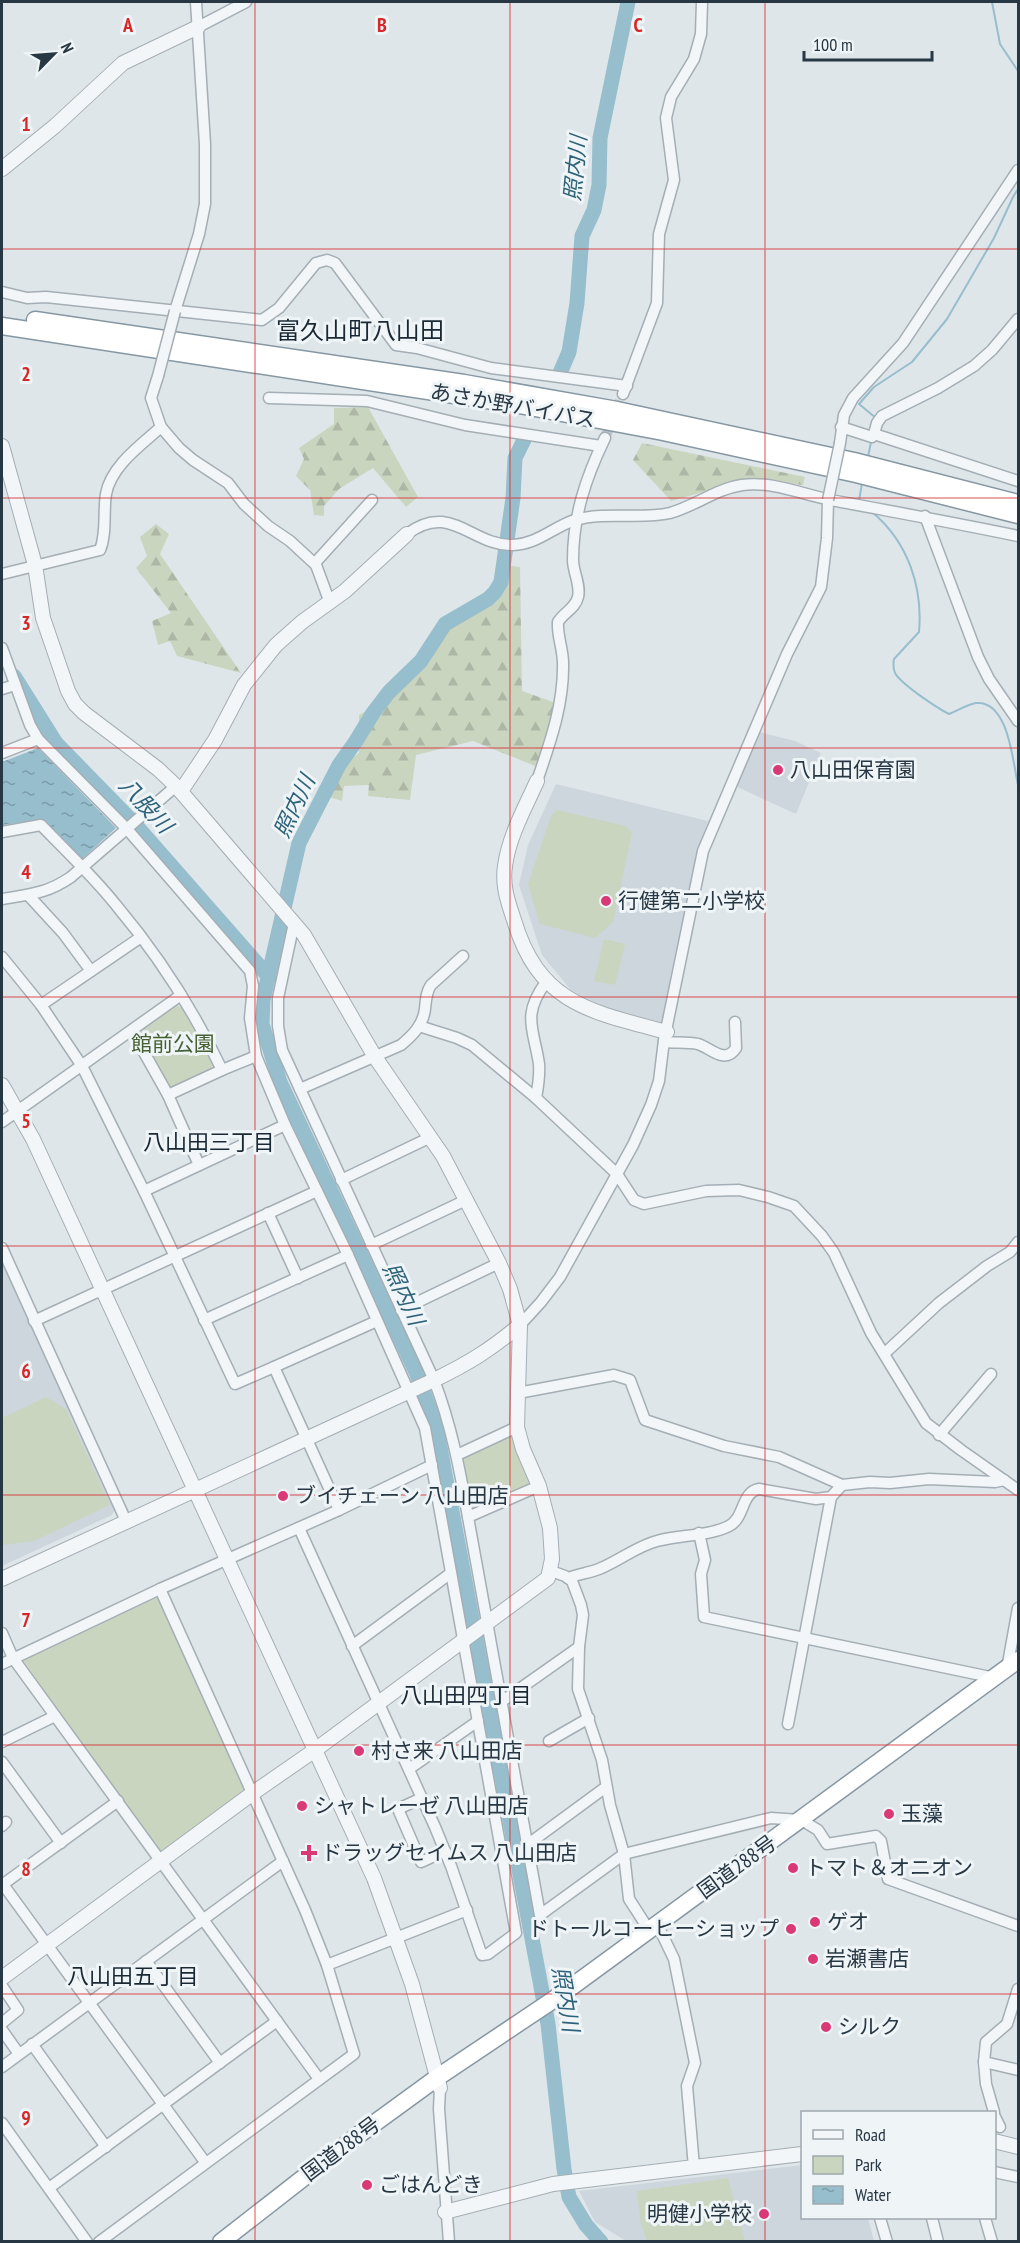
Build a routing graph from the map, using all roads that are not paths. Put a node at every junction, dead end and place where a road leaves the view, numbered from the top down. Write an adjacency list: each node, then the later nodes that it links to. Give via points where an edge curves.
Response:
1 (196, 2): 4 (street)
2 (246, 2): 4 (street)
3 (702, 2): 8 (street, via 701,34 694,59 671,97 666,118 674,180 659,234 657,303 625,390 491,368 396,345 335,263 327,260 315,263 279,308 262,320)
4 (198, 27): 5 (street, via 123,63); 8 (street, via 205,204)
5 (2, 169)
6 (1018, 170): 14 (street, via 903,343 853,398)
7 (2, 292): 8 (street, via 27,298)
8 (175, 311): 13 (street, bridge, via 151,398)
9 (2, 315): 20 (highway, あさか野バイパス, via 464,383 617,410 854,460)
10 (1018, 319): 15 (street, via 981,360 938,388 882,416)
11 (2, 326): 21 (highway, あさか野バイパス, via 519,405 856,474)
12 (269, 398): 23 (street, via 367,401 465,425 603,442)
13 (161, 427): 26 (street, via 193,460 228,483 244,504); 27 (street, via 135,450 109,485 100,550)
14 (841, 427): 15 (street, via 872,437); 19 (street, bridge)
15 (874, 434): 17 (street)
16 (2, 446): 27 (street)
17 (1018, 481)
18 (372, 500): 26 (street)
19 (828, 500): 22 (street); 23 (street, via 771,485 741,485 668,513); 54 (street, via 821,586 787,654 703,851)
20 (1018, 502)
21 (1018, 515)
22 (925, 516): 25 (street); 33 (street, via 978,657)
23 (575, 520): 24 (street, via 538,540 513,545 496,544 445,522 430,522); 36 (street, via 573,563 579,592 572,608 558,622 563,664 560,695)
24 (407, 534): 29 (street)
25 (1018, 536)
26 (315, 563): 29 (street)
27 (35, 565): 28 (street); 37 (street, via 43,618 75,704)
28 (2, 574)
29 (330, 603): 37 (street, via 276,645 244,685 215,740)
30 (2, 648): 31 (street)
31 (15, 685): 32 (street); 34 (street)
32 (2, 689)
33 (1018, 720)
34 (38, 739): 35 (street); 38 (street)
35 (2, 752)
36 (537, 781): 48 (street, via 515,830 503,884 523,948)
37 (179, 788): 38 (street); 43 (street)
38 (127, 829): 40 (street); 55 (street, via 250,971 250,1018)
39 (2, 832): 40 (street, via 41,825)
40 (82, 867): 41 (street, via 57,886); 44 (street)
41 (29, 896): 42 (street); 47 (street)
42 (2, 899)
43 (294, 923): 56 (street); 60 (street, via 277,1011 282,1050)
44 (141, 937): 47 (street); 49 (street)
45 (463, 956): 52 (street, via 431,985)
46 (2, 957): 50 (street)
47 (91, 971): 50 (street)
48 (546, 982): 54 (street, via 574,1002); 62 (street, via 530,1019 539,1067)
49 (181, 995): 53 (street); 58 (street)
50 (41, 1005): 57 (street)
51 (735, 1022): 54 (street, via 736,1048 728,1054 717,1055 698,1044)
52 (419, 1026): 56 (street, via 401,1045); 62 (street, via 472,1046)
53 (132, 1031): 57 (street); 61 (street)
54 (665, 1037): 68 (street, via 656,1093)
55 (256, 1056): 58 (street); 65 (street)
56 (375, 1057): 60 (street); 66 (street)
57 (82, 1066): 63 (street); 70 (street)
58 (222, 1070): 61 (street)
59 (2, 1085): 63 (street)
60 (300, 1089): 69 (street)
61 (168, 1095): 67 (street)
62 (536, 1098): 68 (street)
63 (18, 1111): 64 (street); 81 (street)
64 (2, 1122)
65 (285, 1125): 67 (street); 71 (street)
66 (431, 1137): 69 (street); 72 (street)
67 (199, 1165): 70 (street)
68 (617, 1173): 86 (street, via 560,1277); 87 (street, via 634,1200 644,1204 706,1191 739,1191 794,1206 834,1253 871,1333)
69 (341, 1180): 75 (street)
70 (144, 1191): 77 (street)
71 (317, 1191): 73 (street); 78 (street)
72 (466, 1200): 75 (street); 79 (street)
73 (268, 1213): 77 (street); 80 (street)
74 (1018, 1242): 87 (street, via 1010,1252 939,1303)
75 (371, 1245): 82 (street)
76 (2, 1248): 84 (street)
77 (174, 1256): 81 (street); 83 (street)
78 (348, 1256): 80 (street); 85 (street)
79 (499, 1263): 82 (street); 86 (street)
80 (298, 1278): 83 (street)
81 (104, 1289): 84 (street); 101 (street)
82 (401, 1310): 90 (street)
83 (204, 1320): 88 (street, via 235,1384)
84 (34, 1321): 106 (street)
85 (377, 1321): 88 (street); 91 (street)
86 (520, 1325): 90 (street, via 494,1348); 92 (street)
87 (885, 1353): 94 (street, via 922,1418)
88 (274, 1367): 95 (street)
89 (991, 1374): 94 (street)
90 (434, 1380): 91 (street); 96 (street)
91 (408, 1392): 95 (street); 97 (street, via 425,1428)
92 (518, 1393): 93 (street); 99 (street, via 614,1375 630,1380 645,1420 724,1446 779,1457)
93 (517, 1427): 96 (street); 100 (street)
94 (939, 1435): 98 (street)
95 (307, 1439): 101 (street); 104 (street)
96 (457, 1455): 105 (street)
97 (432, 1465): 104 (street); 111 (street)
98 (1004, 1480): 99 (street, via 929,1479); 102 (street)
99 (842, 1485): 103 (street)
100 (538, 1486): 105 (street); 110 (street, via 552,1546)
101 (195, 1490): 106 (street); 109 (street)
102 (1018, 1490)
103 (831, 1497): 108 (street, via 816,1499 753,1490 734,1523); 118 (street)
104 (339, 1510): 107 (street)
105 (468, 1516): 116 (street)
106 (126, 1521): 113 (street)
107 (298, 1528): 109 (street); 120 (street)
108 (699, 1533): 112 (street, via 656,1541 598,1569); 118 (street, via 705,1560 701,1574 704,1617)
109 (227, 1559): 114 (street); 133 (street)
110 (551, 1570): 112 (street); 116 (street, via 548,1578)
111 (452, 1574): 119 (street); 120 (street)
112 (568, 1578): 121 (street, via 582,1610)
113 (2, 1579)
114 (160, 1589): 122 (street); 137 (street)
115 (1018, 1608): 124 (street)
116 (487, 1623): 119 (street); 125 (street)
117 (2, 1633): 122 (street)
118 (805, 1637): 124 (street); 130 (street)
119 (463, 1640): 126 (street); 129 (street)
120 (352, 1646): 126 (street)
121 (579, 1647): 125 (street); 128 (street, via 577,1683)
122 (13, 1658): 123 (street); 127 (street)
123 (2, 1664)
124 (1010, 1669): 140 (highway, 国道288号); 140 (highway, 国道288号)
125 (501, 1702): 142 (street)
126 (378, 1704): 133 (street); 135 (street)
127 (56, 1716): 132 (street); 139 (street)
128 (589, 1718): 131 (street); 136 (street)
129 (478, 1721): 135 (street); 148 (street, via 516,1933 482,1955)
130 (788, 1724)
131 (549, 1741)
132 (2, 1742)
133 (315, 1750): 137 (street); 152 (street)
134 (2, 1762): 141 (street)
135 (409, 1769): 138 (street)
136 (606, 1787): 142 (street); 144 (street)
137 (253, 1793): 145 (street); 146 (street)
138 (422, 1798): 143 (street); 143 (street, via 398,1809 421,1862)
139 (118, 1801): 141 (street); 146 (street)
140 (804, 1822): 144 (street, via 771,1818); 150 (street, via 818,1830 827,1844 876,1836 881,1841 888,1879); 151 (highway, 国道288号)
141 (60, 1843): 147 (street)
142 (527, 1845): 144 (street, via 540,1915)
143 (445, 1851): 148 (street)
144 (624, 1854): 151 (street, via 629,1899)
145 (284, 1861): 149 (street); 155 (street)
146 (160, 1862): 149 (street); 153 (street)
147 (2, 1884): 153 (street)
148 (467, 1910): 152 (street)
149 (203, 1919): 154 (street); 160 (street)
150 (1018, 1926)
151 (655, 1931): 171 (highway, 国道288号); 180 (street, via 674,1959 694,2063 687,2086)
152 (397, 1937): 155 (street); 171 (street)
153 (46, 1945): 156 (street); 159 (street)
154 (146, 1961): 159 (street); 167 (street)
155 (327, 1965): 170 (street, via 354,2054)
156 (2, 1978)
157 (2, 1986): 161 (street, via 18,2010)
158 (1018, 1989): 162 (street)
159 (89, 2003): 164 (street); 172 (street)
160 (277, 2021): 167 (street); 170 (street)
161 (2, 2023)
162 (1013, 2025): 166 (street, via 986,2042)
163 (2, 2030): 165 (street)
164 (32, 2044): 165 (street); 177 (street)
165 (19, 2054): 168 (street)
166 (984, 2062): 169 (street); 173 (street)
167 (220, 2063): 172 (street)
168 (2, 2067)
169 (1018, 2070)
170 (319, 2079): 179 (street)
171 (439, 2083): 184 (street); 190 (highway, 国道288号, via 329,2157); 191 (highway, 国道288号)
172 (163, 2105): 177 (street); 179 (street)
173 (993, 2111)
174 (2, 2123): 183 (street)
175 (997, 2134): 176 (street)
176 (1018, 2146)
177 (106, 2147): 183 (street)
178 (801, 2154): 180 (street)
179 (205, 2162): 189 (street)
180 (694, 2167): 184 (street, via 558,2184)
181 (996, 2172): 182 (street)
182 (1018, 2177)
183 (49, 2188): 188 (street)
184 (445, 2212): 192 (street)
185 (881, 2219): 193 (street)
186 (932, 2219): 194 (street)
187 (986, 2219): 195 (street)
188 (87, 2241)
189 (99, 2241)
190 (221, 2241)
191 (233, 2241)
192 (449, 2241)
193 (887, 2241)
194 (938, 2241)
195 (992, 2241)

